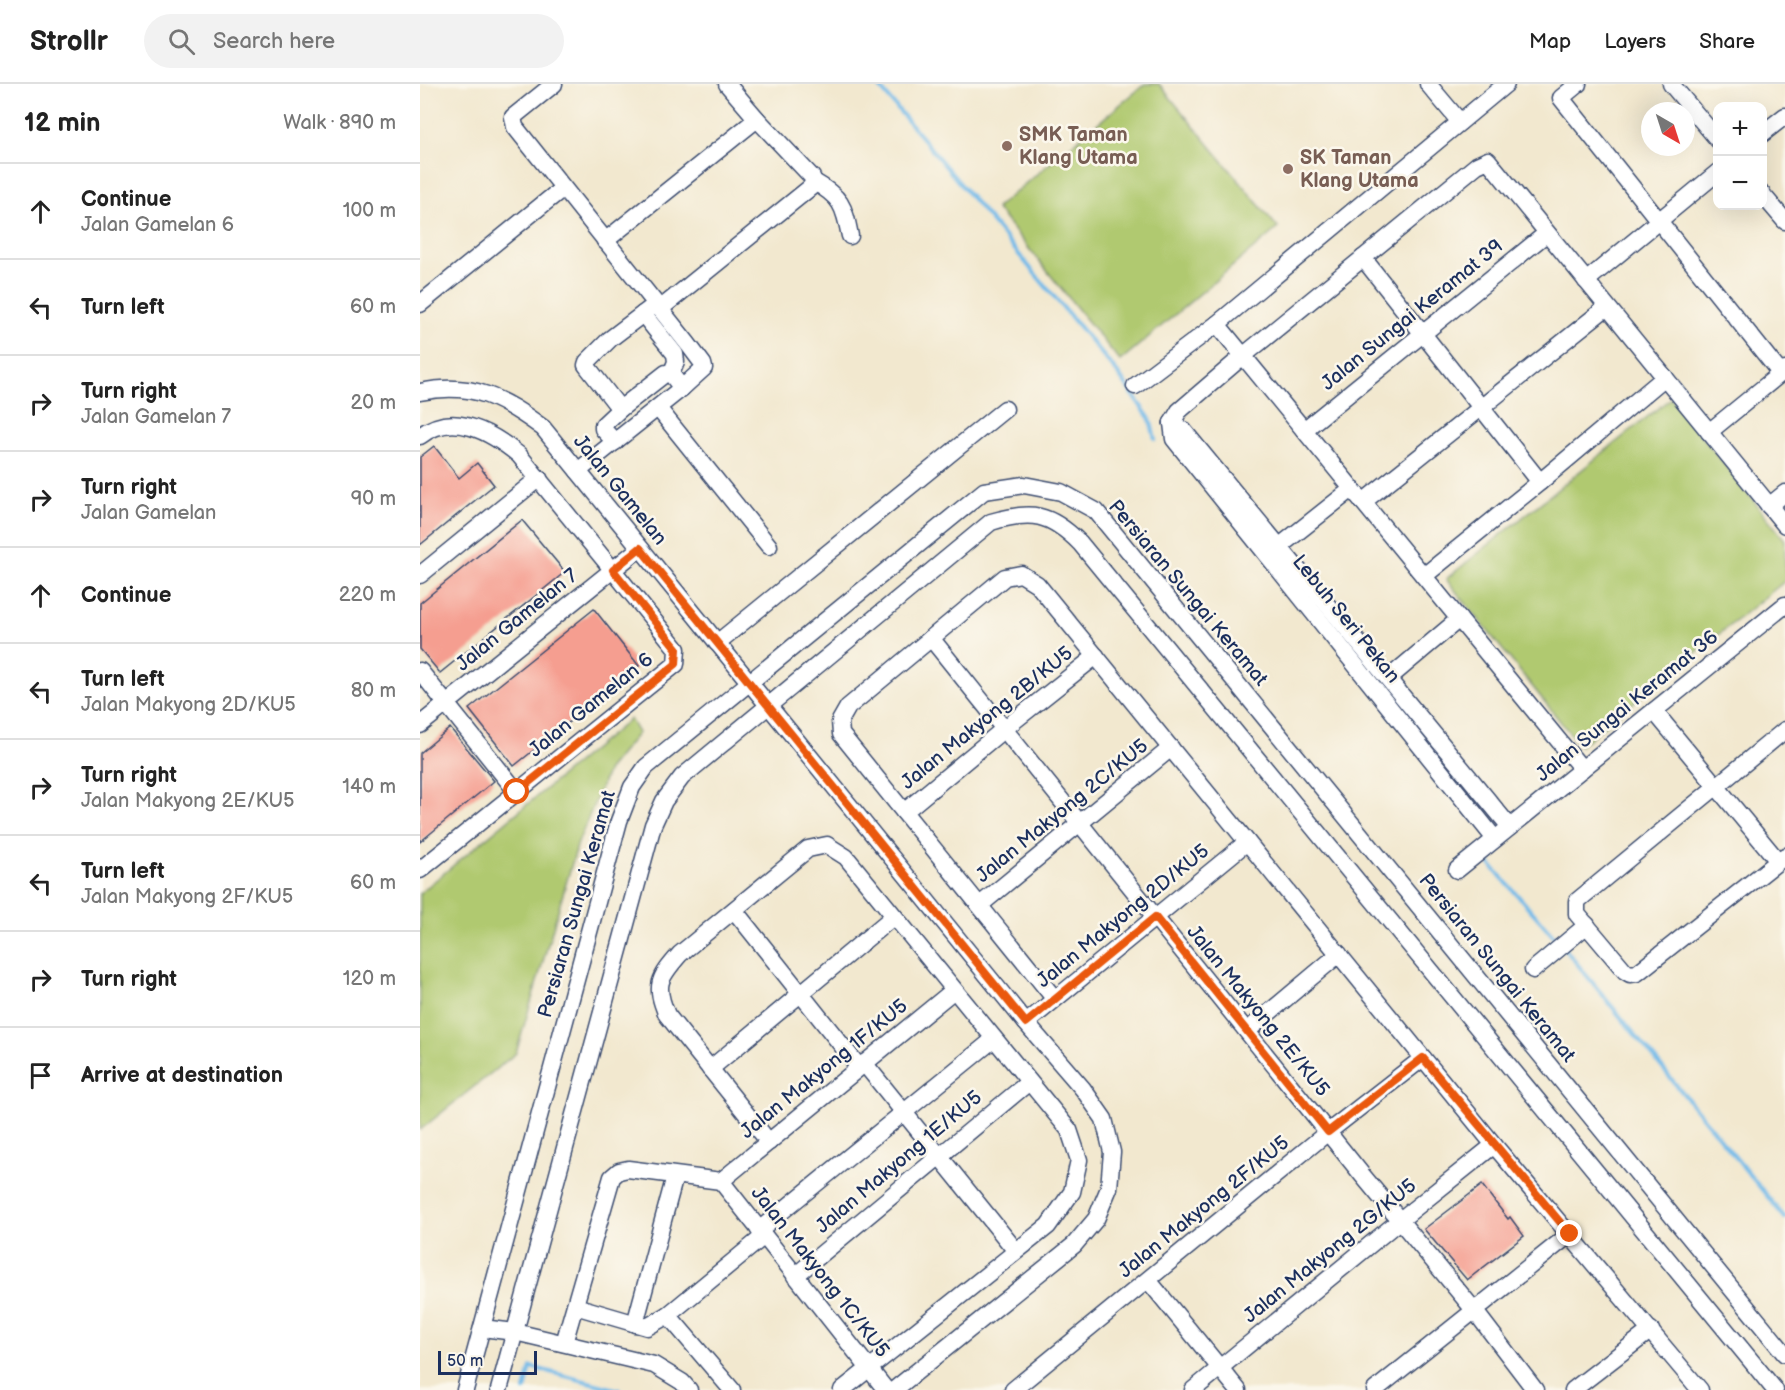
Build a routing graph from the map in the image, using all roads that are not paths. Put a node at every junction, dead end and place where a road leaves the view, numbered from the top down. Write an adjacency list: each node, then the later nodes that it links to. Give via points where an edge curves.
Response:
1 (554, 84): 14 (street, via 513,117 513,122)
2 (727, 84): 8 (street)
3 (1428, 84): 9 (street)
4 (1506, 84): 9 (street)
5 (1578, 84): 16 (street, via 1561,98)
6 (1671, 84): 11 (street)
7 (1785, 116): 10 (street)
8 (757, 119): 13 (street); 20 (street)
9 (1460, 122): 26 (street)
10 (1767, 131)
11 (1713, 134)
12 (1713, 176): 16 (street)
13 (813, 182): 19 (street, via 830,191 839,202); 25 (street)
14 (563, 188): 20 (street); 23 (street)
15 (1767, 200): 17 (street)
16 (1659, 220): 22 (street); 30 (street)
17 (1785, 221)
18 (1547, 232): 21 (street, via 1488,160); 22 (street); 27 (street, Jalan Sungai Keramat 39)
19 (850, 236)
20 (606, 241): 25 (street)
21 (1363, 258): 27 (street); 29 (street)
22 (1586, 280): 24 (street)
23 (420, 304)
24 (1607, 307): 32 (street); 36 (street)
25 (653, 309): 28 (street); 38 (street, via 594,353 586,365)
26 (1217, 324): 29 (street); 34 (street)
27 (1423, 333): 36 (street); 41 (street, Jalan Sungai Keramat 39)
28 (681, 349): 31 (street); 35 (street, via 704,368)
29 (1243, 356): 40 (street, via 1179,411); 41 (street)
30 (1783, 372): 42 (street)
31 (670, 374): 35 (street); 38 (street, via 660,377)
32 (1665, 377): 42 (street); 47 (street)
33 (422, 386): 45 (street, Jalan Gamelan, via 470,389 511,404 543,428)
34 (1135, 386)
35 (682, 388): 37 (street)
36 (1481, 407): 47 (street); 49 (street)
37 (657, 408): 44 (street); 52 (street)
38 (620, 409): 44 (street, via 603,425)
39 (1005, 409): 61 (street)
40 (1172, 423): 53 (street, via 1184,432); 79 (street, Lebuh Seri Pekan, via 1174,440)
41 (1304, 430): 49 (street)
42 (1709, 432): 50 (street)
43 (420, 436): 46 (street, via 447,424 474,427 498,437)
44 (615, 442): 45 (street)
45 (578, 471): 54 (street, Jalan Gamelan)
46 (538, 478): 55 (street); 56 (street)
47 (1540, 482): 57 (street)
48 (1785, 493): 50 (street)
49 (1357, 495): 53 (street); 57 (street)
50 (1769, 506): 51 (street)
51 (1785, 525)
52 (769, 546)
53 (1280, 546): 64 (street)
54 (640, 548): 55 (street, Jalan Gamelan 7); 61 (street, Jalan Gamelan)
55 (613, 570): 66 (street, Jalan Gamelan 7); 75 (street, Jalan Gamelan 6, via 677,649 676,664)
56 (420, 575)
57 (1424, 576): 59 (street)
58 (1785, 605): 68 (street, Jalan Sungai Keramat 36)
59 (1459, 619): 64 (street); 73 (street)
60 (931, 638): 62 (street, via 1005,577 1021,574 1037,584); 70 (street, Jalan Makyong 2E/KU5); 76 (street, via 848,707 840,721 841,734)
61 (717, 643): 65 (street, Jalan Gamelan)
62 (1096, 656): 70 (street, Jalan Makyong 2B/KU5); 72 (street)
63 (420, 671): 66 (street)
64 (1389, 678): 78 (street)
65 (749, 682): 67 (street, Jalan Gamelan); 118 (street, Persiaran Sungai Keramat, via 646,767 632,787 619,821); 122 (street, Persiaran Sungai Keramat, via 984,491 1024,485 1042,488 1061,492 1096,511)
66 (446, 704): 69 (street, Jalan Gamelan 7); 75 (street)
67 (767, 706): 94 (street, Jalan Gamelan); 120 (street, via 682,777 664,801 654,825); 139 (street, via 991,522 1013,516 1042,517 1064,527)
68 (1654, 711): 73 (street, Jalan Sungai Keramat 36); 74 (street)
69 (420, 725)
70 (1004, 729): 76 (street, Jalan Makyong 2B/KU5); 77 (street, Jalan Makyong 2E/KU5)
71 (1785, 730): 74 (street)
72 (1171, 748): 77 (street, Jalan Makyong 2C/KU5); 80 (street)
73 (1582, 769): 78 (street, Jalan Sungai Keramat 36)
74 (1716, 786): 81 (street); 88 (street, via 1577,901 1577,914)
75 (517, 792): 82 (street, Jalan Gamelan 6)
76 (904, 812): 84 (street)
77 (1080, 823): 84 (street, Jalan Makyong 2C/KU5); 87 (street, Jalan Makyong 2E/KU5)
78 (1510, 827): 79 (street, Jalan Sungai Keramat 36)
79 (1495, 839): 83 (street, Jalan Sungai Keramat 36)
80 (1247, 842): 87 (street, Jalan Makyong 2D/KU5); 89 (street)
81 (1781, 858): 88 (street, via 1637,973 1625,971)
82 (420, 870)
83 (1457, 870)
84 (980, 905): 93 (street)
85 (734, 910): 86 (street, via 808,849 827,845 846,857); 92 (street); 99 (street, via 681,954 665,972 658,994 667,1016)
86 (894, 916): 91 (street); 92 (street)
87 (1155, 917): 93 (street, Jalan Makyong 2D/KU5); 95 (street, Jalan Makyong 2E/KU5)
88 (1587, 925): 90 (street)
89 (1339, 954): 95 (street); 97 (street)
90 (1533, 970)
91 (954, 990): 96 (street); 98 (street, Jalan Makyong 1F/KU5)
92 (801, 993): 98 (street); 99 (street)
93 (1054, 998): 94 (street, Jalan Makyong 2D/KU5)
94 (1026, 1023): 131 (street, Jalan Gamelan, via 1104,1119 1112,1152 1110,1188 1096,1219 1074,1245)
95 (1247, 1031): 102 (street, Jalan Makyong 2E/KU5)
96 (994, 1039): 100 (street); 101 (street)
97 (1423, 1058): 102 (street, Jalan Makyong 2F/KU5); 104 (street)
98 (862, 1065): 101 (street); 103 (street, Jalan Makyong 1F/KU5)
99 (710, 1069): 103 (street)
100 (1029, 1082): 105 (street, Jalan Makyong 1E/KU5); 111 (street, via 1069,1130 1079,1160 1072,1192 1048,1226)
101 (904, 1113): 105 (street); 109 (street)
102 (1328, 1132): 108 (street, Jalan Makyong 2E/KU5); 113 (street, Jalan Makyong 2F/KU5)
103 (769, 1142): 107 (street, Jalan Makyong 1F/KU5)
104 (1494, 1145): 108 (street, Jalan Makyong 2G/KU5); 110 (street)
105 (939, 1157): 111 (street); 112 (street, Jalan Makyong 1E/KU5)
106 (675, 1176): 107 (street); 114 (street, via 627,1169 612,1177); 117 (street)
107 (720, 1181): 109 (street, Jalan Makyong 1C/KU5)
108 (1399, 1221): 115 (street, Jalan Makyong 2E/KU5); 124 (street, Jalan Makyong 2G/KU5)
109 (762, 1233): 112 (street, Jalan Makyong 1C/KU5); 116 (street)
110 (1570, 1234): 115 (street); 119 (street)
111 (1016, 1251): 123 (street)
112 (795, 1276): 123 (street, Jalan Makyong 1C/KU5)
113 (1148, 1280): 124 (street); 132 (street, Jalan Makyong 2F/KU5)
114 (575, 1306): 117 (street); 121 (street)
115 (1474, 1310): 135 (street); 136 (street, Jalan Makyong 2E/KU5)
116 (668, 1315): 117 (street, via 647,1327); 128 (street)
117 (635, 1324)
118 (482, 1328): 120 (street); 125 (street, Persiaran Sungai Keramat)
119 (1651, 1330): 137 (street); 138 (street)
120 (515, 1332): 121 (street); 126 (street)
121 (564, 1343): 127 (street, via 654,1365)
122 (1785, 1354)
123 (869, 1368): 129 (street); 130 (street, Jalan Makyong 1C/KU5)
124 (1221, 1368): 133 (street, Jalan Makyong 2G/KU5); 134 (street)
125 (465, 1390)
126 (499, 1390)
127 (689, 1390)
128 (732, 1390)
129 (842, 1390)
130 (886, 1390)
131 (894, 1390)
132 (1013, 1390)
133 (1193, 1390)
134 (1238, 1390)
135 (1375, 1390)
136 (1535, 1390)
137 (1573, 1390)
138 (1700, 1390)
139 (1775, 1390)

